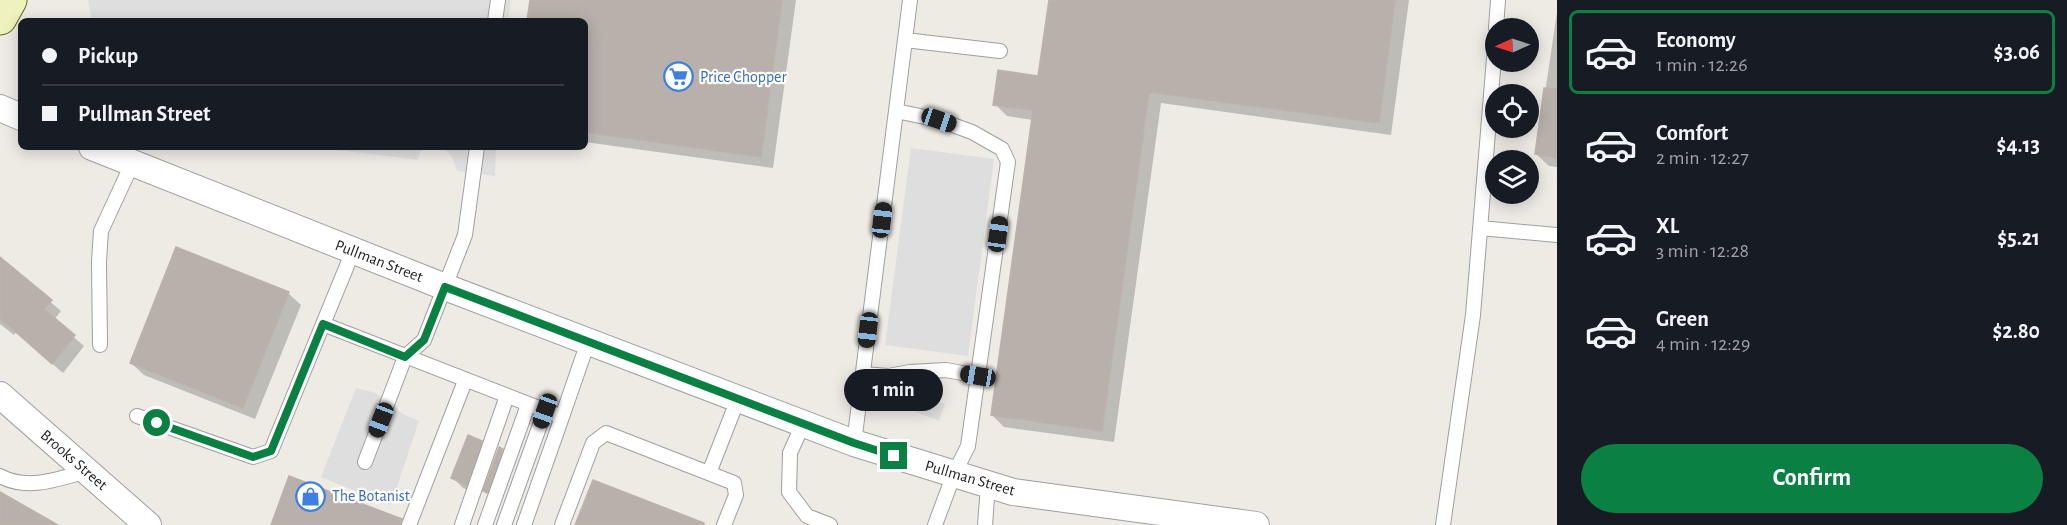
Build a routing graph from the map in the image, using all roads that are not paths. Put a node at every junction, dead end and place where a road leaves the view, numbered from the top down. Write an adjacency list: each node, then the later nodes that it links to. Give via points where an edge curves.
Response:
1 (10, 0): 5 (main road)
2 (498, 0): 6 (lane)
3 (910, 0): 8 (lane)
4 (1498, 0): 7 (lane)
5 (0, 18)
6 (495, 18)
7 (1497, 18)
8 (905, 40): 9 (lane); 12 (lane)
9 (1000, 51)
10 (1493, 72): 17 (lane)
11 (0, 108): 13 (street)
12 (896, 111): 25 (lane); 26 (lane, via 972,132 1002,149 1008,162)
13 (18, 116)
14 (99, 150): 16 (street, Pullman Street)
15 (477, 150): 20 (lane, via 465,234)
16 (132, 164): 19 (street, Pullman Street); 23 (lane, via 101,231)
17 (1480, 228): 18 (lane); 56 (lane, via 1473,315)
18 (1557, 235)
19 (352, 251): 20 (street, Pullman Street); 21 (lane)
20 (445, 287): 22 (street, Pullman Street); 24 (lane, via 424,340)
21 (323, 324): 24 (lane); 33 (lane, via 271,451 253,457)
22 (588, 342): 30 (street, Pullman Street); 34 (lane)
23 (100, 345)
24 (405, 357): 27 (lane); 37 (lane)
25 (863, 374): 26 (lane, via 888,376 946,370); 36 (lane)
26 (978, 376): 40 (lane, via 968,446)
27 (465, 381): 29 (lane); 45 (lane)
28 (0, 395): 38 (street, Brooks Street)
29 (507, 396): 31 (lane); 46 (lane)
30 (738, 399): 35 (street, Pullman Street); 39 (lane)
31 (528, 405): 32 (lane); 47 (lane)
32 (545, 411): 34 (lane); 48 (lane)
33 (137, 416)
34 (562, 417): 49 (lane)
35 (802, 424): 36 (street, Pullman Street); 52 (lane, via 790,453 789,492 807,516)
36 (854, 443): 40 (street, Pullman Street)
37 (365, 462)
38 (86, 471): 41 (lane, via 38,484); 44 (street, Brooks Street)
39 (709, 473): 50 (lane, via 606,433 594,443); 51 (lane, via 734,483 736,495)
40 (954, 474): 42 (street, Pullman Street); 53 (lane)
41 (0, 476)
42 (988, 485): 43 (street, Pullman Street); 54 (lane)
43 (1196, 521): 55 (street, Pullman Street)
44 (148, 525)
45 (409, 525)
46 (462, 525)
47 (484, 525)
48 (504, 525)
49 (524, 525)
50 (562, 525)
51 (724, 525)
52 (830, 525)
53 (935, 525)
54 (985, 525)
55 (1256, 525)
56 (1443, 525)

